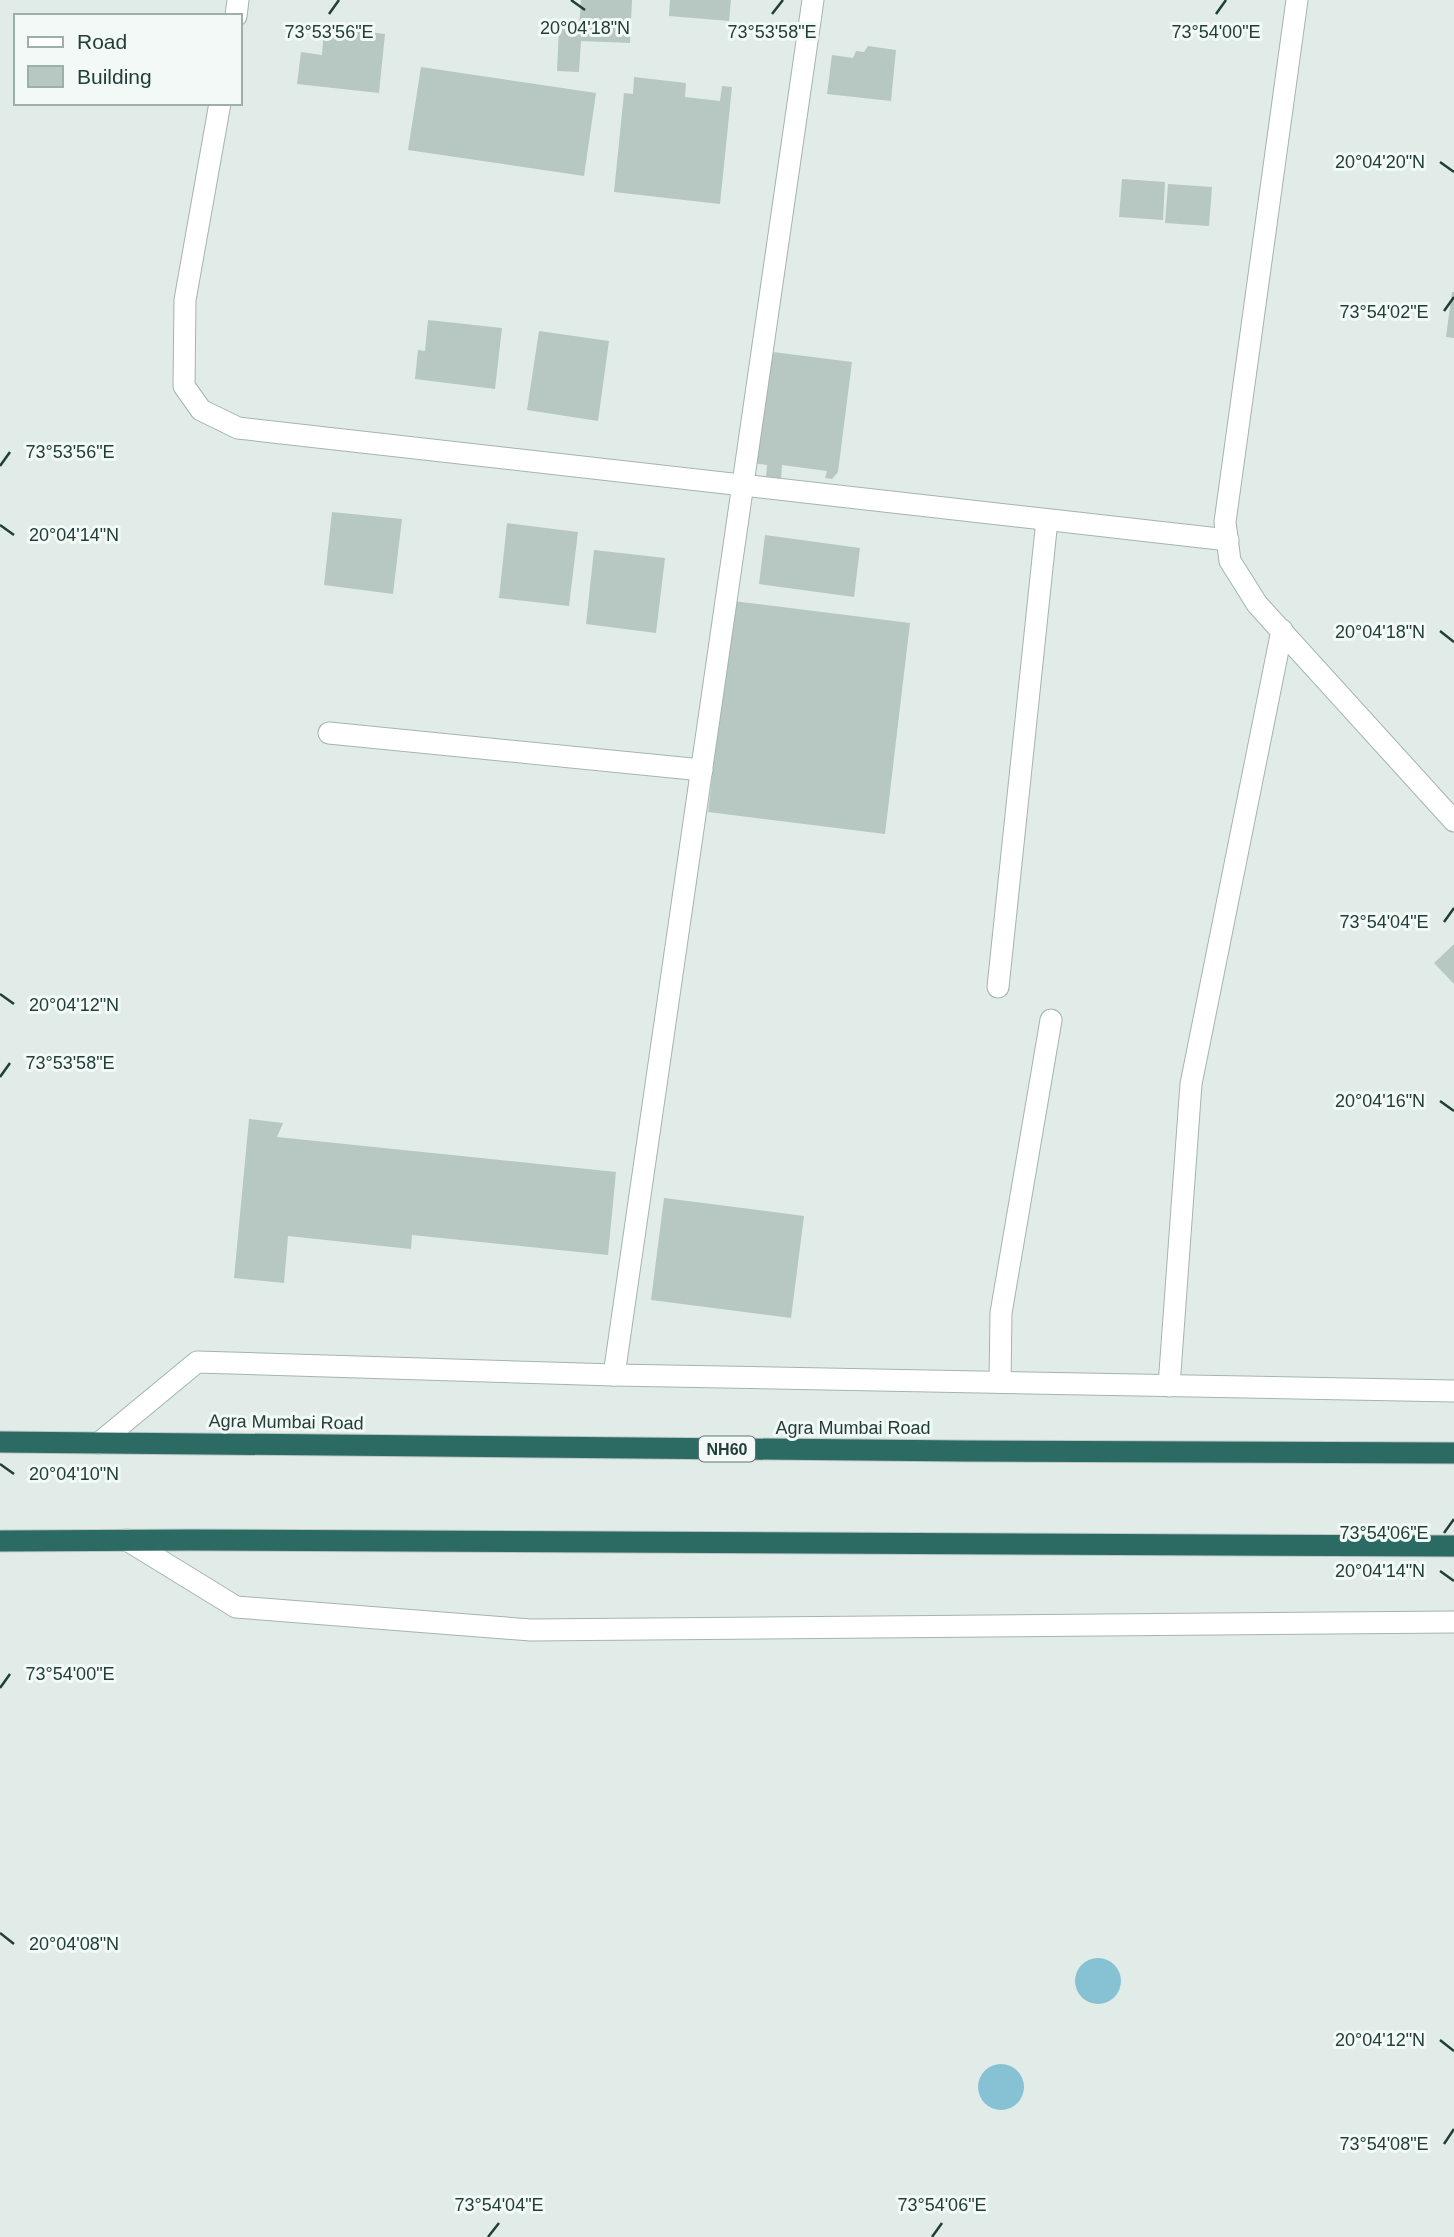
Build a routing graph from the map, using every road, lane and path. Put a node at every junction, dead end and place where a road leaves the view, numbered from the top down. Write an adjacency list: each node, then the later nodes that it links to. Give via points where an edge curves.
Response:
1 (813, 0): 4 (street)
2 (1297, 0): 6 (street, via 1225,522)
3 (220, 105): 4 (street, via 185,300 184,386 201,410 238,428)
4 (743, 484): 5 (street); 9 (street)
5 (1047, 520): 6 (street); 11 (street)
6 (1227, 540): 7 (street, via 1230,561)
7 (1282, 631): 10 (street); 15 (street, via 1191,1084)
8 (328, 733): 9 (street)
9 (702, 770): 13 (street)
10 (1454, 821)
11 (998, 987)
12 (1051, 1020): 14 (street, via 1001,1313)
13 (614, 1376): 14 (street); 18 (street, via 197,1362)
14 (1000, 1382): 15 (street)
15 (1169, 1385): 16 (street)
16 (1454, 1391)
17 (0, 1442): 18 (highway, Agra Mumbai Road / NH60)
18 (99, 1443): 19 (highway, Agra Mumbai Road / NH60)
19 (1454, 1453)
20 (127, 1540): 21 (highway); 22 (highway); 23 (street, via 236,1608 531,1630)
21 (0, 1541)
22 (1454, 1546)
23 (1454, 1622)

